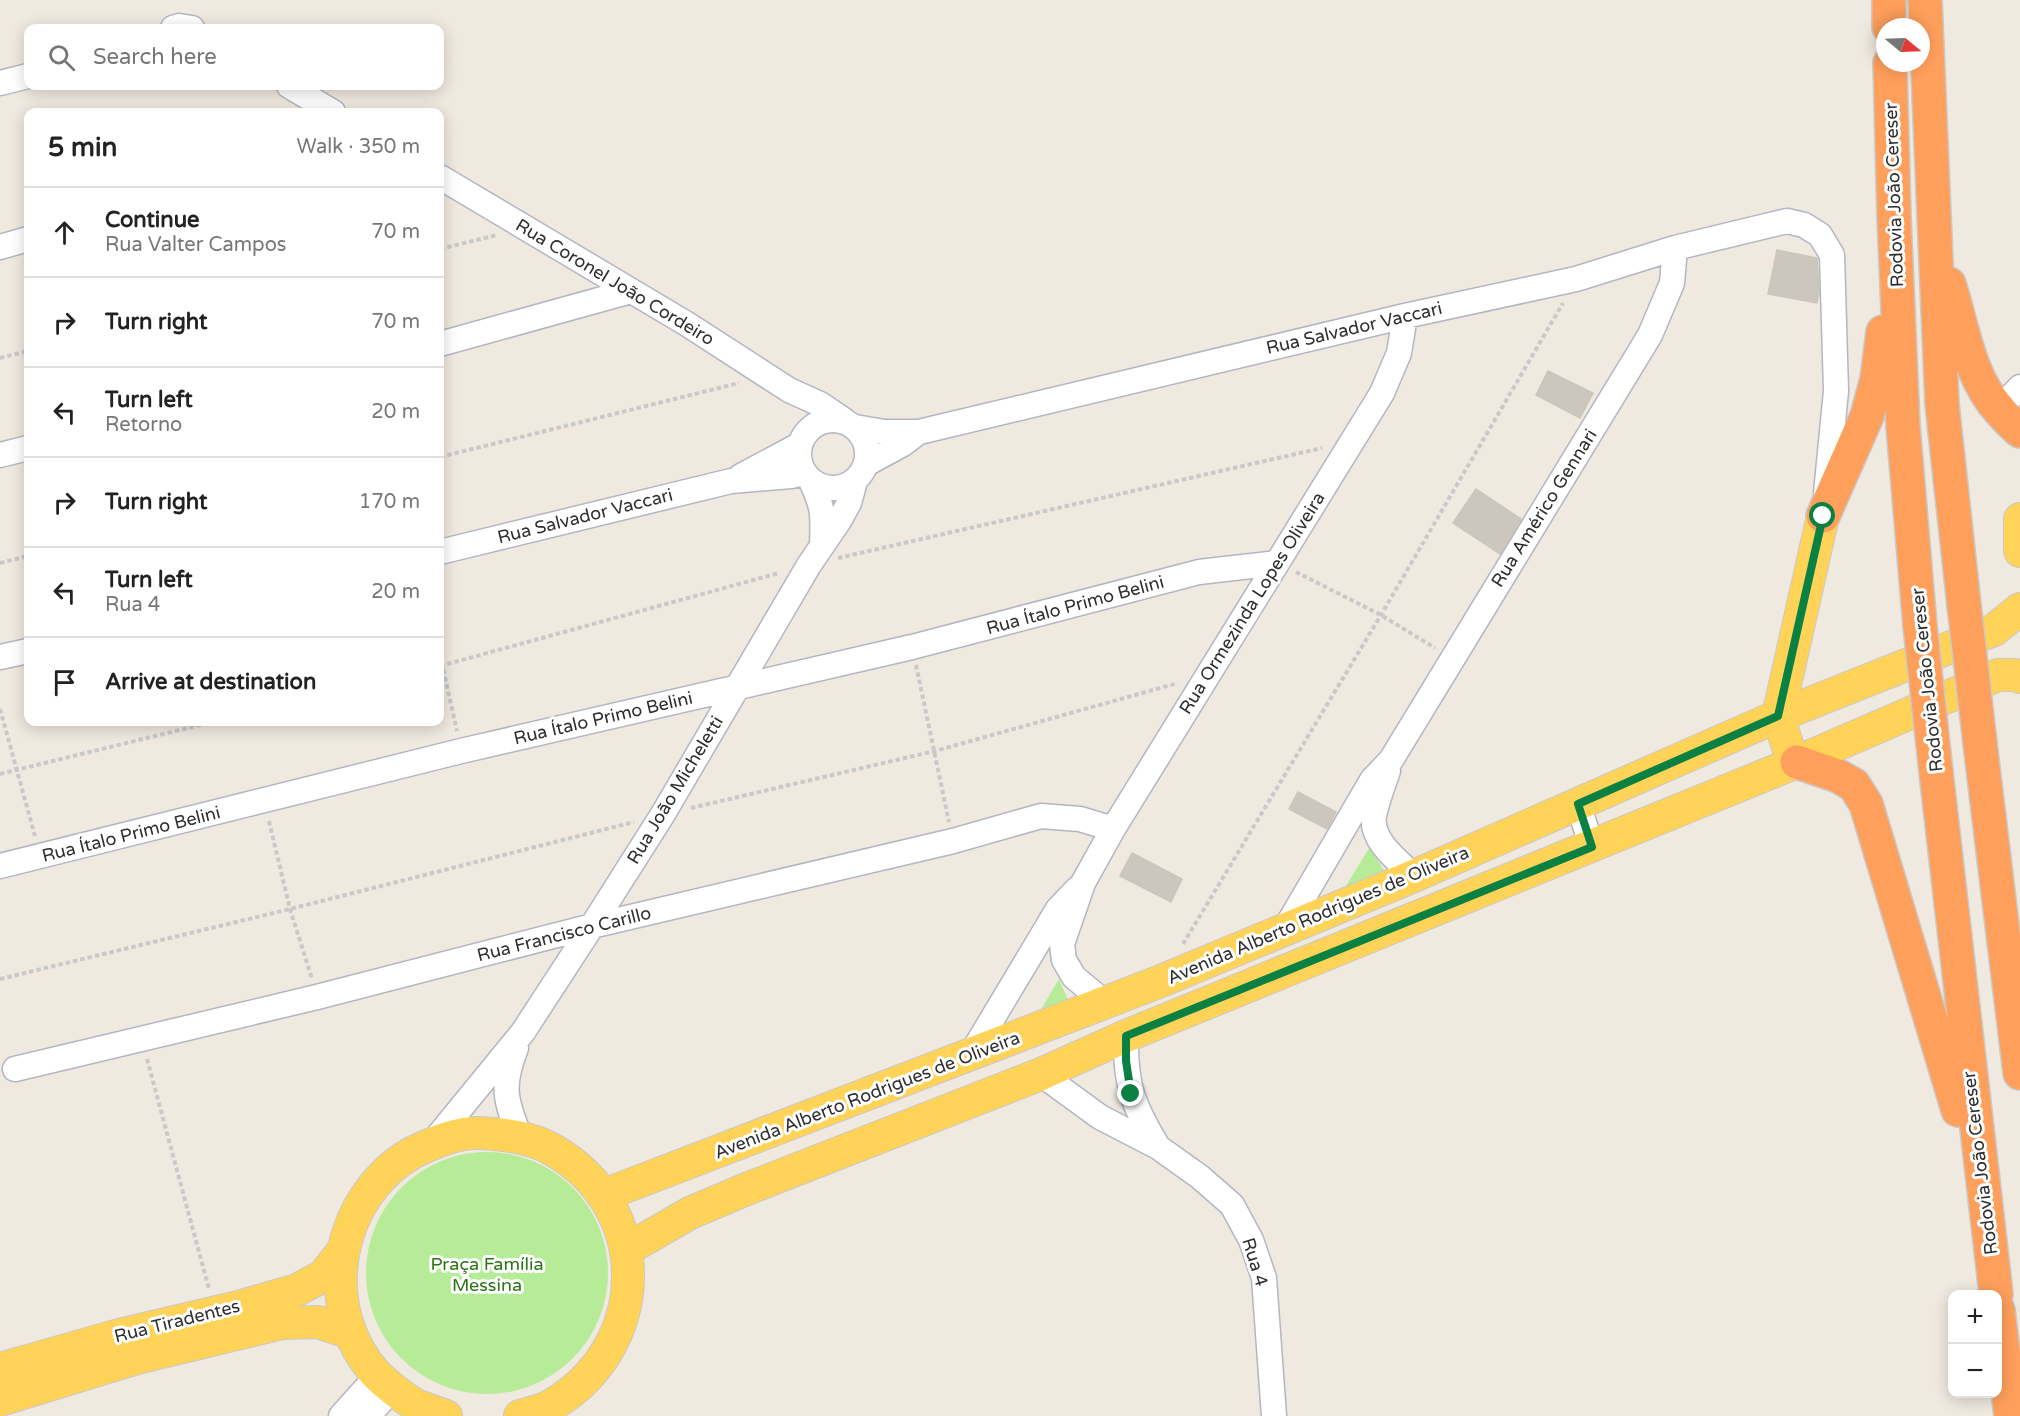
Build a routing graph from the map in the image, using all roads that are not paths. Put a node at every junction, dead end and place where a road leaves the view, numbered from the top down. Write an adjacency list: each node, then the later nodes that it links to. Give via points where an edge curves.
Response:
1 (1888, 0): 3 (highway)
2 (1925, 0): 12 (highway, Rodovia João Cereser)
3 (1889, 18)
4 (1890, 72): 10 (highway, Rodovia João Cereser)
5 (24, 77): 6 (street)
6 (0, 83)
7 (297, 90): 8 (street)
8 (326, 108)
9 (444, 179): 15 (street, Rua Coronel João Cordeiro)
10 (1894, 217): 28 (highway, via 1877,379 1867,416); 61 (highway, Rodovia João Cereser, bridge, via 1903,426 1920,626)
11 (24, 240): 13 (street)
12 (1935, 245): 19 (highway, via 1972,364 1983,387); 55 (highway, Rodovia João Cereser, bridge, via 1942,404)
13 (0, 247)
14 (1675, 248): 16 (street, Rua Salvador Vaccari, via 1576,279); 28 (street, Rua Salvador Vaccari, via 1787,221 1820,235 1832,255 1836,391); 40 (street, Rua Américo Gennari, via 1672,283 1650,335)
15 (631, 291): 17 (street); 18 (street, Rua Coronel João Cordeiro)
16 (1405, 316): 21 (street, Rua Salvador Vaccari); 33 (street, Rua Ormezinda Lopes Oliveira, via 1399,353 1382,393)
17 (444, 343)
18 (789, 390): 20 (street, Rua Coronel João Cordeiro); 22 (street, via 802,423)
19 (2013, 410)
20 (850, 424): 21 (street, Rua Salvador Vaccari, via 884,432); 22 (street, via 833,419 822,421); 25 (street, via 866,444)
21 (919, 432): 25 (street, Rua Salvador Vaccari)
22 (802, 440): 26 (street, via 799,459); 27 (street, Rua Salvador Vaccari)
23 (24, 449): 24 (street)
24 (0, 455)
25 (860, 472): 26 (street, via 845,487 833,489 821,487); 32 (street, Rua João Micheletti, via 849,503)
26 (808, 477): 27 (street, Rua Salvador Vaccari); 32 (street, Rua João Micheletti, via 823,512)
27 (731, 481): 30 (street, Rua Salvador Vaccari)
28 (1823, 516): 39 (main road)
29 (2020, 519): 31 (main road)
30 (444, 551)
31 (2020, 551)
32 (816, 555): 38 (street, Rua João Micheletti)
33 (1277, 562): 38 (street, Rua Ítalo Primo Belini, via 1199,572 912,647); 43 (street, Rua Ormezinda Lopes Oliveira)
34 (2020, 609): 39 (main road, Avenida Alberto Rodrigues de Oliveira, via 1994,630)
35 (24, 652): 36 (street)
36 (0, 657)
37 (2020, 677): 41 (main road, Avenida Alberto Rodrigues de Oliveira, via 1998,675)
38 (736, 688): 45 (street, Rua Ítalo Primo Belini, via 461,751); 48 (street, Rua João Micheletti)
39 (1778, 716): 41 (main road); 42 (main road, Avenida Alberto Rodrigues de Oliveira)
40 (1391, 760): 46 (street, Rua Américo Gennari, via 1374,817 1376,832); 49 (street, Rua Américo Gennari, via 1372,780)
41 (1797, 762): 44 (main road, Avenida Alberto Rodrigues de Oliveira); 61 (highway, via 1854,785 1866,804 1953,1090)
42 (1578, 804): 44 (street); 46 (main road, Avenida Alberto Rodrigues de Oliveira)
43 (1113, 829): 47 (street, Rua Ormezinda Lopes Oliveira); 48 (street, Rua Francisco Carillo, via 1080,819 1041,816 953,842)
44 (1592, 847): 52 (main road, Avenida Alberto Rodrigues de Oliveira)
45 (0, 866)
46 (1414, 876): 49 (main road, Avenida Alberto Rodrigues de Oliveira)
47 (1083, 883): 50 (street, Rua Ormezinda Lopes Oliveira, via 1062,944 1064,960 1074,977); 53 (street, Rua Ormezinda Lopes Oliveira, via 1058,909)
48 (592, 926): 51 (street, Rua João Micheletti); 54 (street, Rua Francisco Carillo)
49 (1285, 929): 50 (main road, Avenida Alberto Rodrigues de Oliveira)
50 (1104, 1002): 53 (main road, Avenida Alberto Rodrigues de Oliveira)
51 (523, 1032): 57 (street, Rua João Micheletti, via 506,1077 506,1095); 58 (street, Rua João Micheletti)
52 (1126, 1036): 56 (main road, Avenida Alberto Rodrigues de Oliveira); 59 (street, Rua 4, via 1131,1094)
53 (970, 1056): 60 (main road, Avenida Alberto Rodrigues de Oliveira)
54 (15, 1069)
55 (2020, 1073)
56 (1041, 1074): 59 (street, Rua 4, via 1100,1117); 62 (main road, Avenida Alberto Rodrigues de Oliveira, via 739,1192 690,1213)
57 (520, 1137): 58 (main road, via 476,1133); 60 (main road, via 552,1149 581,1169)
58 (433, 1142): 63 (main road, via 400,1160 373,1185 353,1217)
59 (1158, 1147): 74 (street, Rua 4, via 1232,1205 1251,1240 1264,1278)
60 (604, 1195): 62 (main road)
61 (1987, 1226): 64 (highway, Rodovia João Cereser)
62 (626, 1250): 70 (main road, via 628,1297 614,1341 586,1380)
63 (342, 1252): 65 (main road, via 341,1293); 67 (main road, Rua Tiradentes, via 323,1276 297,1290)
64 (1995, 1290)
65 (351, 1334): 68 (main road, via 362,1355); 69 (main road, Rua Tiradentes, via 318,1322 282,1323 137,1358)
66 (2002, 1343): 75 (highway)
67 (0, 1369)
68 (386, 1382): 71 (street); 72 (street); 73 (main road, via 414,1404)
69 (0, 1400)
70 (540, 1413)
71 (341, 1416)
72 (368, 1416)
73 (446, 1416)
74 (1274, 1416)
75 (2011, 1416)

